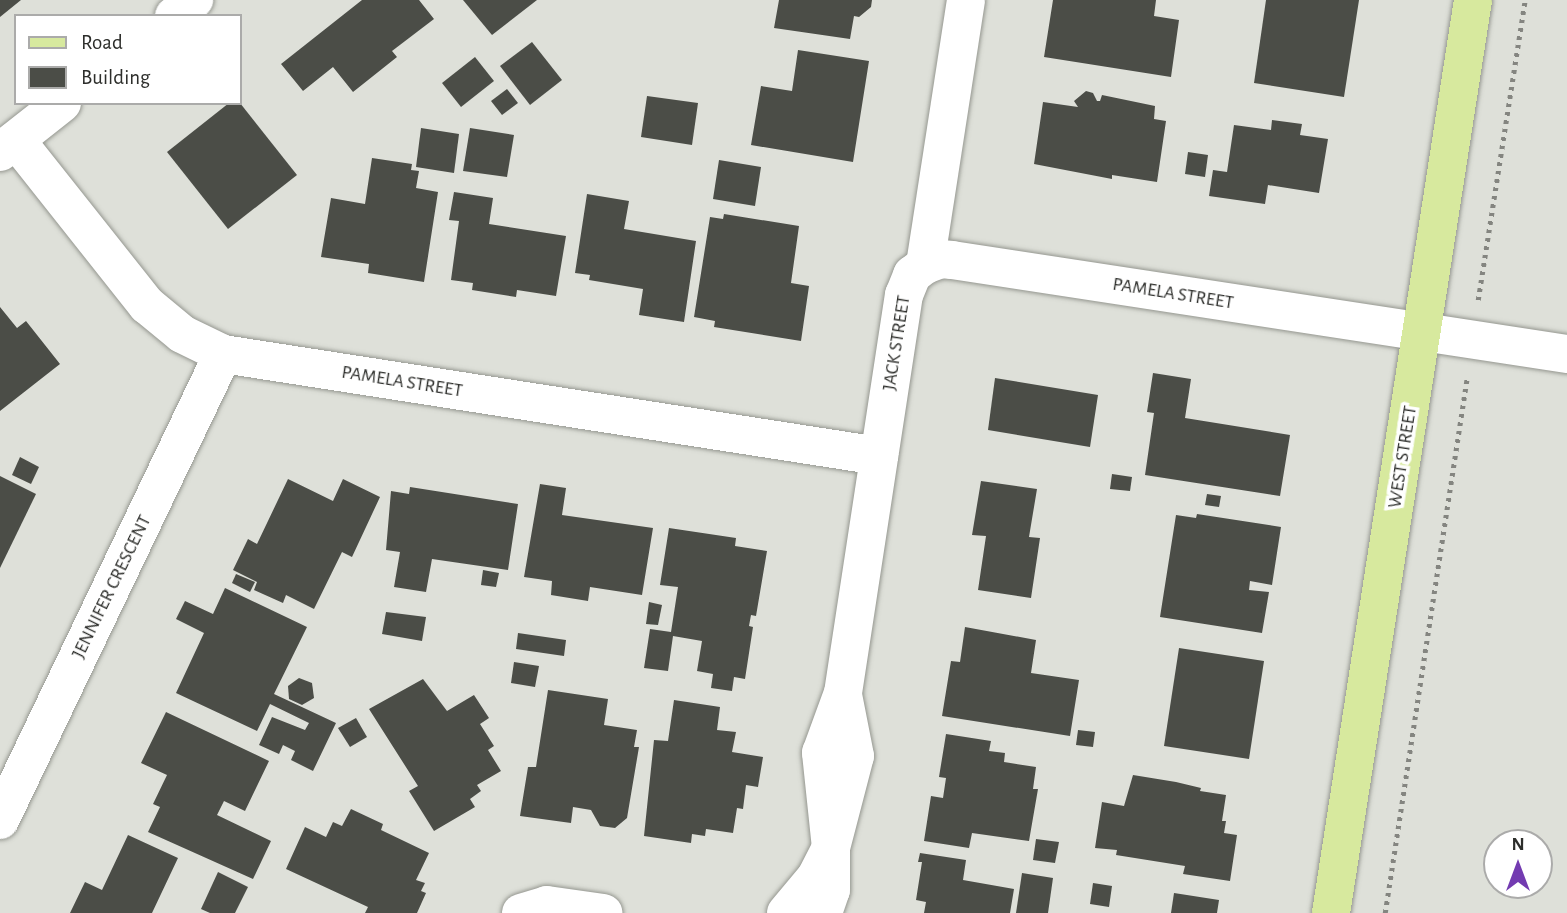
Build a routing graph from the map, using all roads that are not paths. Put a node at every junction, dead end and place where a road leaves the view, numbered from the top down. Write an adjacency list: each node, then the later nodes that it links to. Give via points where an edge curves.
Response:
1 (194, 0): 4 (street)
2 (966, 0): 7 (street, JACK STREET)
3 (1473, 0): 8 (main road, WEST STREET)
4 (176, 14)
5 (59, 105): 6 (street)
6 (8, 146): 9 (street, PAMELA STREET, via 146,304 182,334)
7 (925, 265): 8 (street, PAMELA STREET, via 952,260); 11 (street, JACK STREET, via 912,275 904,295)
8 (1422, 332): 10 (street, PAMELA STREET); 18 (main road, WEST STREET)
9 (223, 354): 11 (street, PAMELA STREET); 12 (street, JENNIFER CRESCENT)
10 (1567, 354)
11 (879, 456): 13 (street, JACK STREET, via 843,693 821,753)
12 (0, 820)
13 (831, 848): 16 (street, via 816,877); 17 (street, JACK STREET, via 831,890)
14 (521, 913): 15 (street, via 547,905)
15 (603, 913)
16 (786, 913)
17 (823, 913)
18 (1331, 913)

